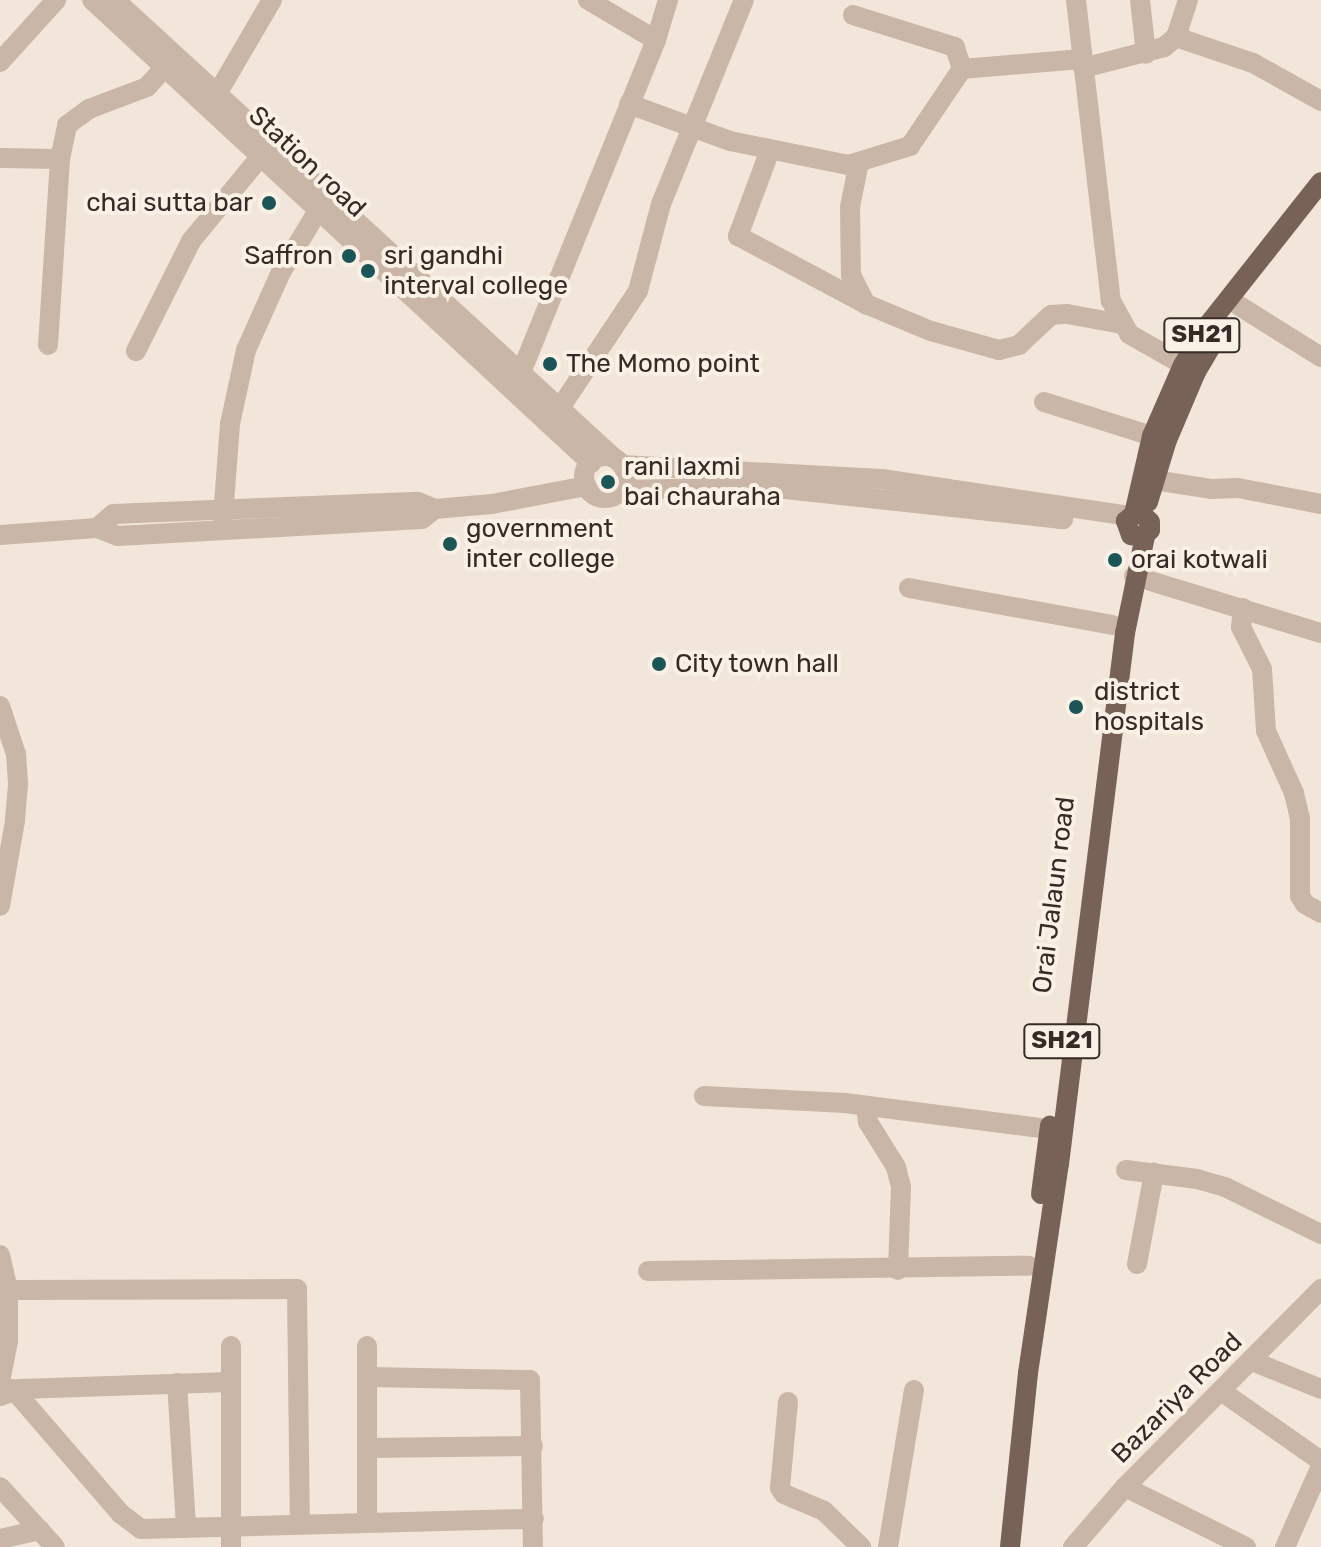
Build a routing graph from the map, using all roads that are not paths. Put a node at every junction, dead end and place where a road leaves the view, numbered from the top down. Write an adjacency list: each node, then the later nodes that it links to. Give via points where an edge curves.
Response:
1 (56, 0): 16 (street)
2 (92, 0): 15 (street, Station road)
3 (115, 0): 15 (street, Station road)
4 (272, 0): 19 (street)
5 (588, 0): 13 (street)
6 (668, 0): 13 (street)
7 (744, 0): 22 (street)
8 (1076, 0): 17 (street)
9 (1140, 0): 14 (street)
10 (1188, 0): 12 (street)
11 (853, 15): 18 (street, via 955,47)
12 (1176, 37): 14 (street); 20 (street, via 1253,63)
13 (656, 40): 21 (street)
14 (1146, 54): 17 (street)
15 (171, 61): 19 (street, Station road); 24 (street, Station road); 26 (street, via 147,87 74,117 62,138)
16 (0, 62)
17 (1082, 63): 18 (street); 33 (street, via 1111,301)
18 (962, 69): 27 (street, via 910,146)
19 (217, 94): 38 (street, Station road)
20 (1321, 101)
21 (629, 104): 22 (street); 38 (street)
22 (695, 129): 23 (street); 40 (street, via 661,204 638,291)
23 (770, 150): 27 (street, via 848,165); 31 (street, via 738,236)
24 (261, 156): 29 (street, Station road); 35 (street, via 191,241)
25 (0, 158): 26 (street)
26 (60, 159): 34 (street)
27 (859, 162): 31 (street, via 850,207 851,275)
28 (1321, 182): 30 (main road, Orai Jalaun road / SH21)
29 (319, 209): 43 (street, Station road); 48 (street, via 281,272 246,350 230,424)
30 (1310, 211): 32 (main road, Orai Jalaun road / SH21); 37 (main road, Orai Jalaun road / SH21, via 1208,325)
31 (866, 304): 33 (street, via 931,331 999,350 1019,345 1051,315)
32 (1238, 305): 36 (street); 37 (main road, Orai Jalaun road / SH21)
33 (1122, 324): 37 (street, via 1142,344)
34 (48, 345)
35 (136, 351)
36 (1321, 357)
37 (1190, 369): 41 (main road, Orai Jalaun road / SH21); 44 (main road, Orai Jalaun road / SH21)
38 (522, 370): 40 (street, Station road)
39 (1044, 402): 41 (street)
40 (560, 408): 42 (street, Station road)
41 (1152, 436): 50 (main road, Orai Jalaun road / SH21)
42 (619, 462): 43 (street, via 603,457); 46 (street, via 626,477); 50 (street, via 882,479)
43 (591, 463): 45 (street)
44 (1154, 480): 47 (street, via 1238,488); 50 (main road, Orai Jalaun road / SH21)
45 (586, 486): 46 (street, via 603,498); 49 (street)
46 (622, 490): 50 (street, via 830,491)
47 (1321, 504)
48 (223, 507): 49 (street, via 418,502); 51 (street, via 113,514); 52 (street)
49 (435, 509): 52 (street, via 422,519)
50 (1135, 524): 54 (main road); 57 (main road, Orai Jalaun road / SH21)
51 (97, 528): 52 (street, via 118,536); 53 (street)
52 (222, 528)
53 (0, 535)
54 (1134, 576): 56 (street); 104 (main road, via 1036,1307)
55 (909, 588): 57 (street)
56 (1243, 608): 58 (street); 61 (street, via 1241,627 1262,669 1266,731 1300,818 1300,896)
57 (1113, 625): 64 (main road, Orai Jalaun road / SH21)
58 (1321, 633)
59 (0, 706): 60 (street, via 16,754 18,785)
60 (0, 906)
61 (1321, 913)
62 (704, 1096): 63 (street)
63 (866, 1106): 64 (street); 71 (street, via 868,1122 896,1167 901,1187)
64 (1049, 1129): 70 (main road, Orai Jalaun road / SH21)
65 (1126, 1170): 66 (street)
66 (1154, 1173): 67 (street, via 1225,1187); 69 (street)
67 (1321, 1234)
68 (0, 1255): 74 (street)
69 (1137, 1264)
70 (1029, 1266): 71 (street); 103 (main road, Orai Jalaun road / SH21)
71 (898, 1270): 72 (street)
72 (648, 1271)
73 (1321, 1289): 77 (street, Bazariya Road)
74 (8, 1290): 81 (street); 93 (street, via 297,1289)
75 (231, 1346): 79 (street)
76 (367, 1346): 78 (street)
77 (1252, 1361): 82 (street); 84 (street, Bazariya Road)
78 (369, 1377): 86 (street, via 525,1378 531,1385); 87 (street)
79 (231, 1382): 80 (street); 94 (street)
80 (177, 1383): 81 (street); 95 (street)
81 (4, 1389): 95 (street, via 134,1527)
82 (1321, 1389)
83 (914, 1390): 102 (street)
84 (1221, 1391): 88 (street); 90 (street, Bazariya Road)
85 (788, 1402): 98 (street, via 780,1488 824,1511)
86 (533, 1446): 87 (street); 91 (street)
87 (368, 1448): 92 (street)
88 (1321, 1464): 107 (street)
89 (0, 1487): 96 (street)
90 (1125, 1487): 105 (street, Bazariya Road); 106 (street)
91 (534, 1519): 92 (street); 101 (street)
92 (367, 1522): 93 (street)
93 (300, 1524): 94 (street)
94 (230, 1526): 95 (street); 100 (street)
95 (186, 1528)
96 (40, 1530): 97 (street); 99 (street)
97 (0, 1539)
98 (852, 1544)
99 (55, 1547)
100 (231, 1547)
101 (533, 1547)
102 (888, 1547)
103 (999, 1547)
104 (1010, 1547)
105 (1073, 1547)
106 (1246, 1547)
107 (1285, 1547)

